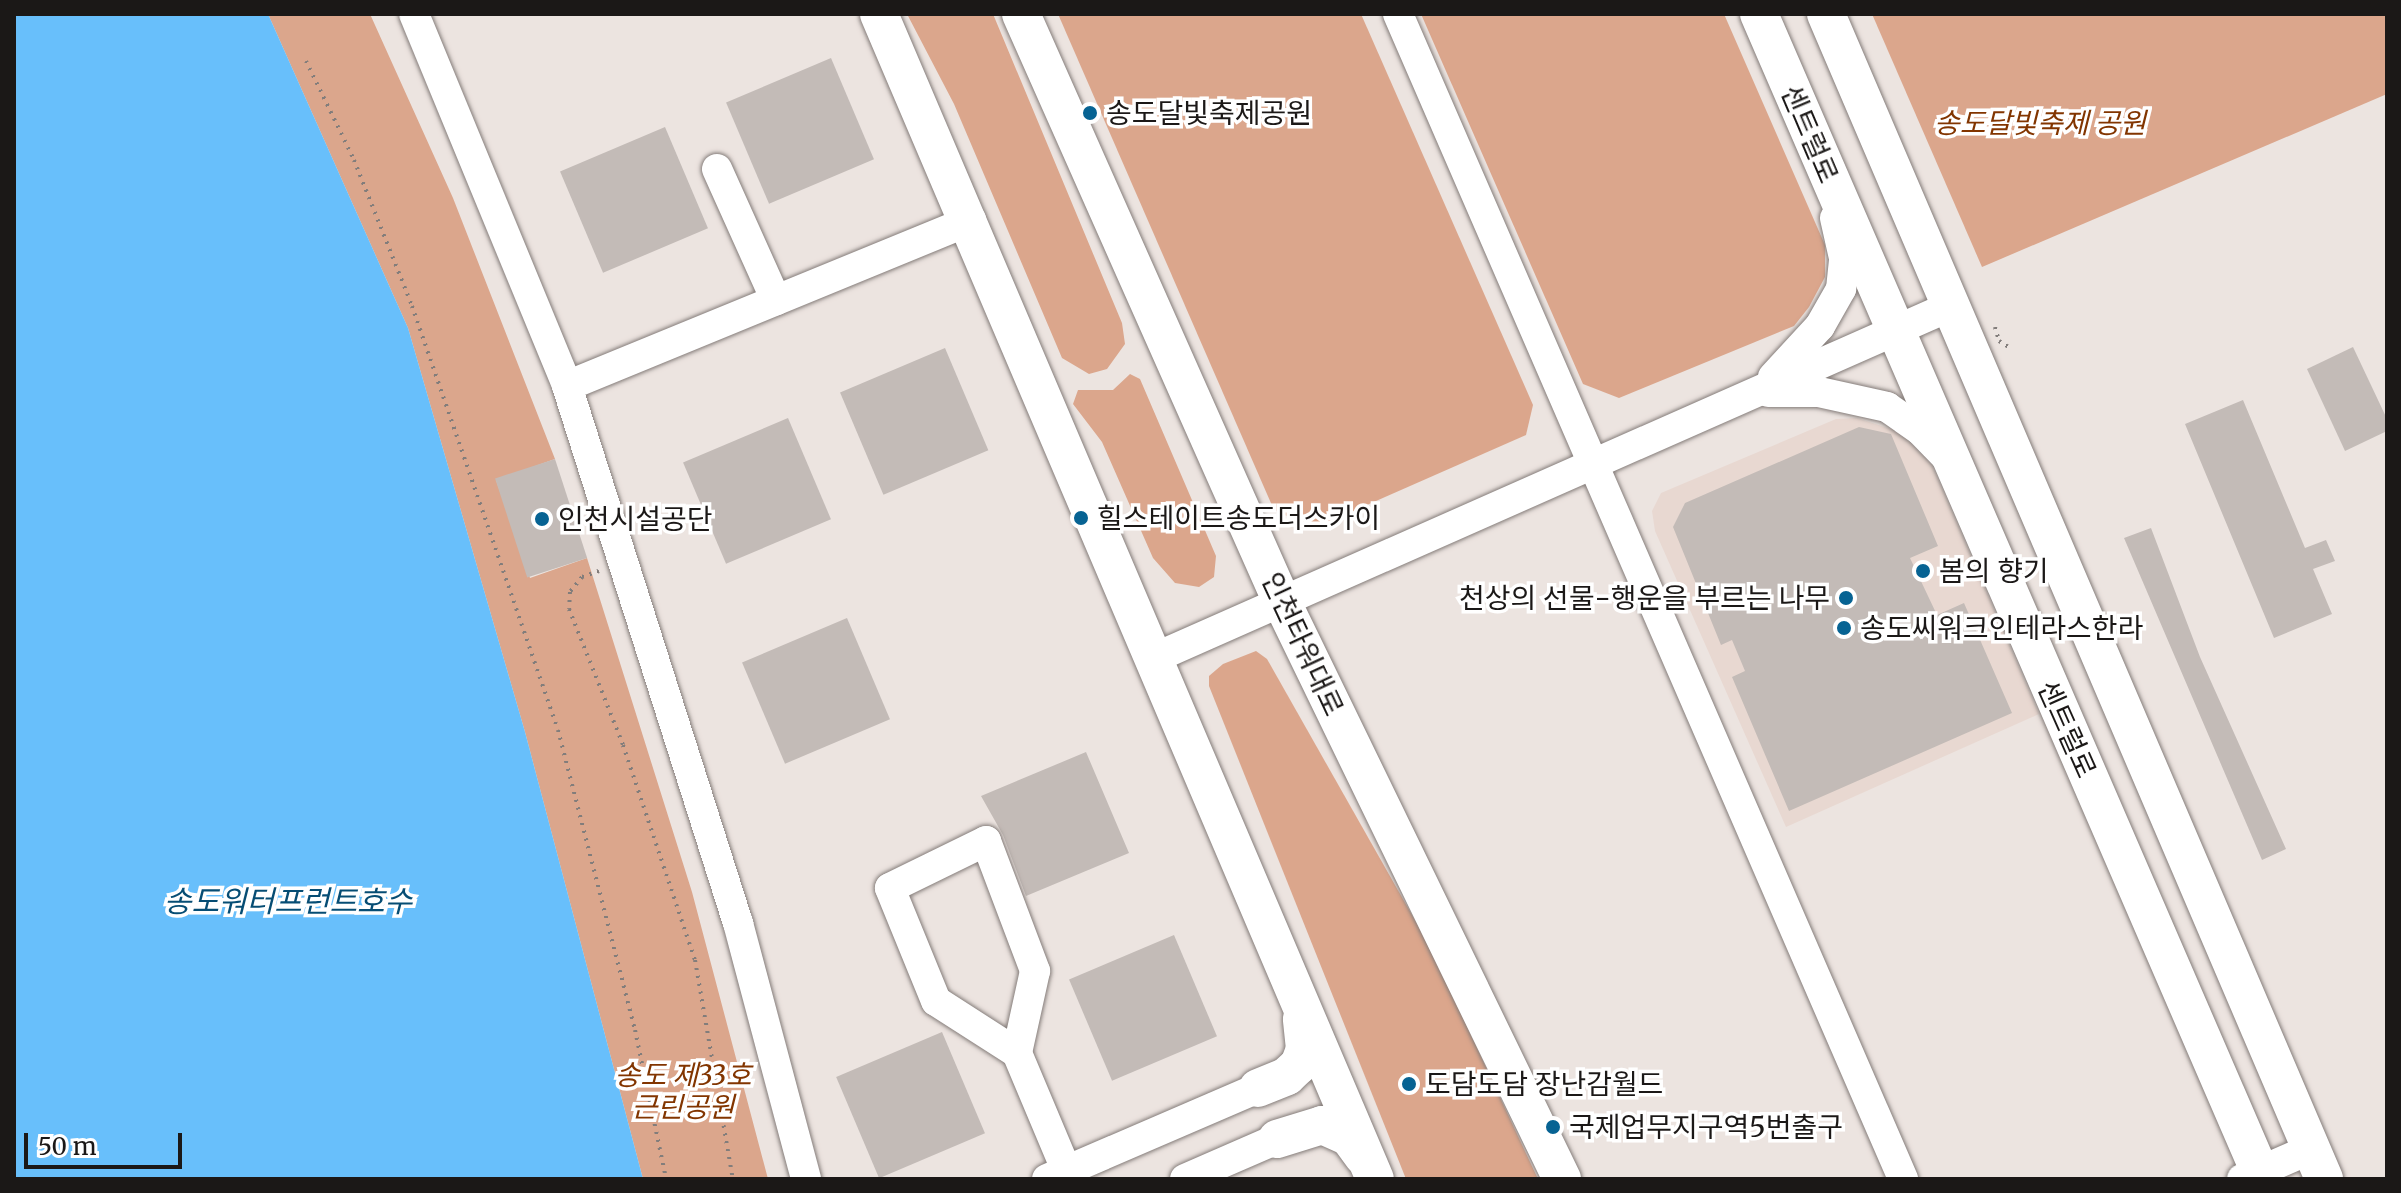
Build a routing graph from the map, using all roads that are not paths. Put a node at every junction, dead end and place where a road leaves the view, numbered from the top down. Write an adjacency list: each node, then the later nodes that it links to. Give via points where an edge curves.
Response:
1 (414, 14): 13 (street)
2 (879, 14): 9 (main road)
3 (1021, 14): 17 (main road, 인천타워대로)
4 (1398, 14): 15 (street)
5 (1759, 14): 7 (main road, 센트럴로)
6 (1826, 14): 11 (main road)
7 (1820, 158): 12 (main road, 센트럴로); 14 (street, via 1844,258 1841,289 1820,326 1786,365)
8 (717, 169): 10 (street)
9 (971, 220): 10 (street); 18 (main road)
10 (776, 300): 13 (street)
11 (1951, 306): 12 (street); 23 (main road)
12 (1894, 331): 14 (street); 16 (main road, 센트럴로)
13 (567, 386): 27 (street, via 738,923)
14 (1741, 398): 15 (street); 16 (street, via 1805,391 1887,407 1939,447)
15 (1596, 462): 17 (street); 30 (street)
16 (1955, 471): 26 (main road, 센트럴로)
17 (1281, 600): 18 (street); 29 (main road, 인천타워대로)
18 (1152, 659): 19 (main road)
19 (1298, 1001): 21 (main road, via 1305,1034 1299,1065); 24 (main road)
20 (1017, 1053): 20 (street, via 1035,971 986,841 890,888 936,1001); 25 (street)
21 (1258, 1088): 25 (street)
22 (1277, 1139): 24 (main road, via 1309,1126 1336,1128); 28 (street)
23 (2318, 1164): 26 (street)
24 (1371, 1170)
25 (1061, 1176)
26 (2255, 1177)
27 (806, 1179)
28 (1185, 1179)
29 (1562, 1179)
30 (1903, 1179)

